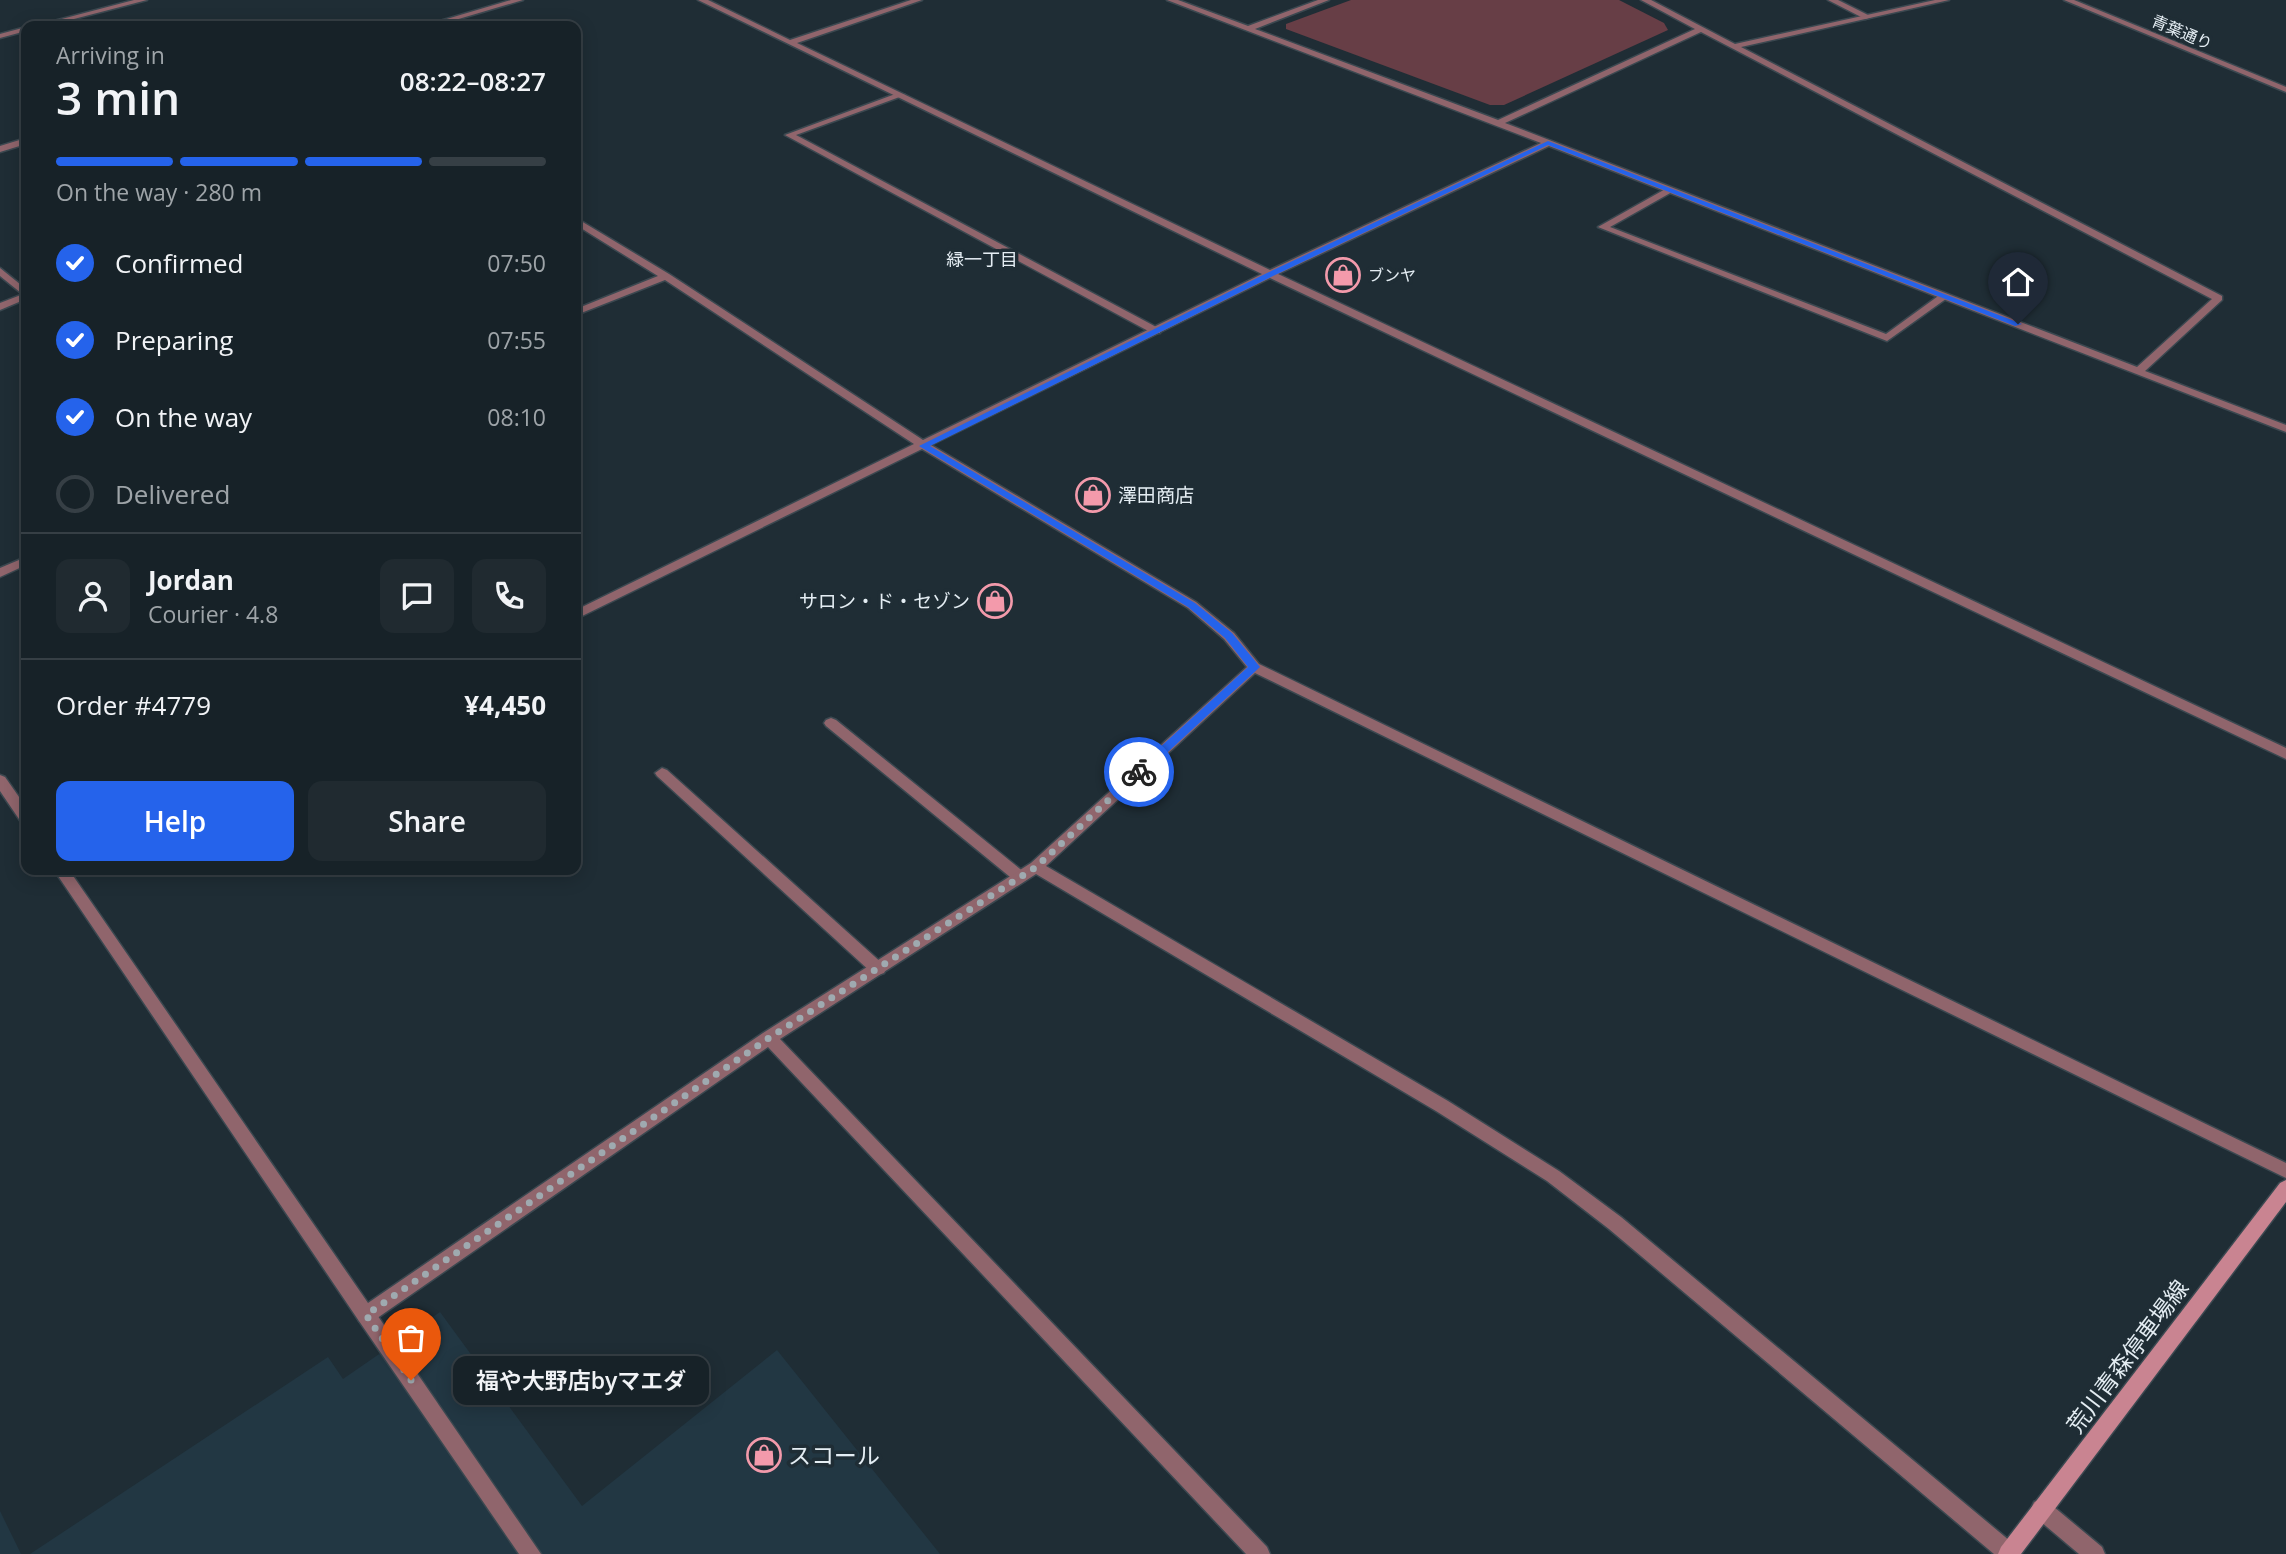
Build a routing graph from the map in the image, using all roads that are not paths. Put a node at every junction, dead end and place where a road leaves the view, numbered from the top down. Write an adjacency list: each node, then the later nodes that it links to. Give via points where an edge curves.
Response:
1 (143, 0): 12 (street)
2 (519, 0): 13 (street)
3 (702, 0): 18 (street)
4 (918, 0): 18 (street)
5 (1171, 0): 14 (street)
6 (1325, 0): 14 (street)
7 (1645, 0): 15 (street)
8 (1832, 0): 11 (street)
9 (1945, 0): 11 (street)
10 (2068, 0): 20 (street, 青葉通り)
11 (1868, 17): 19 (street)
12 (59, 21)
13 (445, 21)
14 (1247, 29): 22 (street)
15 (1701, 29): 19 (street); 22 (street)
16 (21, 30): 17 (street)
17 (0, 36)
18 (790, 42): 21 (street)
19 (1734, 47): 37 (street, via 2218,298)
20 (2286, 90)
21 (901, 96): 29 (street); 36 (street, via 789,135)
22 (1499, 124): 24 (street)
23 (21, 143): 25 (street)
24 (1548, 143): 26 (street); 29 (street)
25 (0, 149)
26 (1669, 190): 32 (street); 32 (street, via 1603,227 1887,338)
27 (581, 224): 30 (street)
28 (0, 271): 31 (street)
29 (1270, 274): 36 (street); 45 (street)
30 (666, 276): 35 (street); 39 (street)
31 (21, 290)
32 (1945, 296): 37 (street)
33 (21, 297): 34 (street)
34 (0, 307)
35 (581, 310)
36 (1156, 331): 39 (street)
37 (2139, 371): 38 (street)
38 (2286, 429)
39 (924, 446): 42 (street); 43 (street, via 1192,605 1229,636)
40 (21, 563): 41 (street)
41 (0, 573)
42 (581, 613)
43 (1254, 667): 49 (street); 53 (street)
44 (831, 723): 49 (street)
45 (2286, 754)
46 (662, 772): 51 (street)
47 (0, 780): 48 (street)
48 (21, 811)
49 (1028, 872): 51 (street); 57 (street, via 1442,1106 1553,1176)
50 (64, 875): 55 (street)
51 (878, 969): 52 (street)
52 (769, 1038): 55 (street); 59 (street)
53 (2286, 1171)
54 (2286, 1188): 56 (main road, 荒川青森停車場線)
55 (366, 1315): 58 (street)
56 (2041, 1509): 57 (main road, 荒川青森停車場線); 60 (street)
57 (2008, 1553)
58 (531, 1554)
59 (1260, 1554)
60 (2095, 1554)

